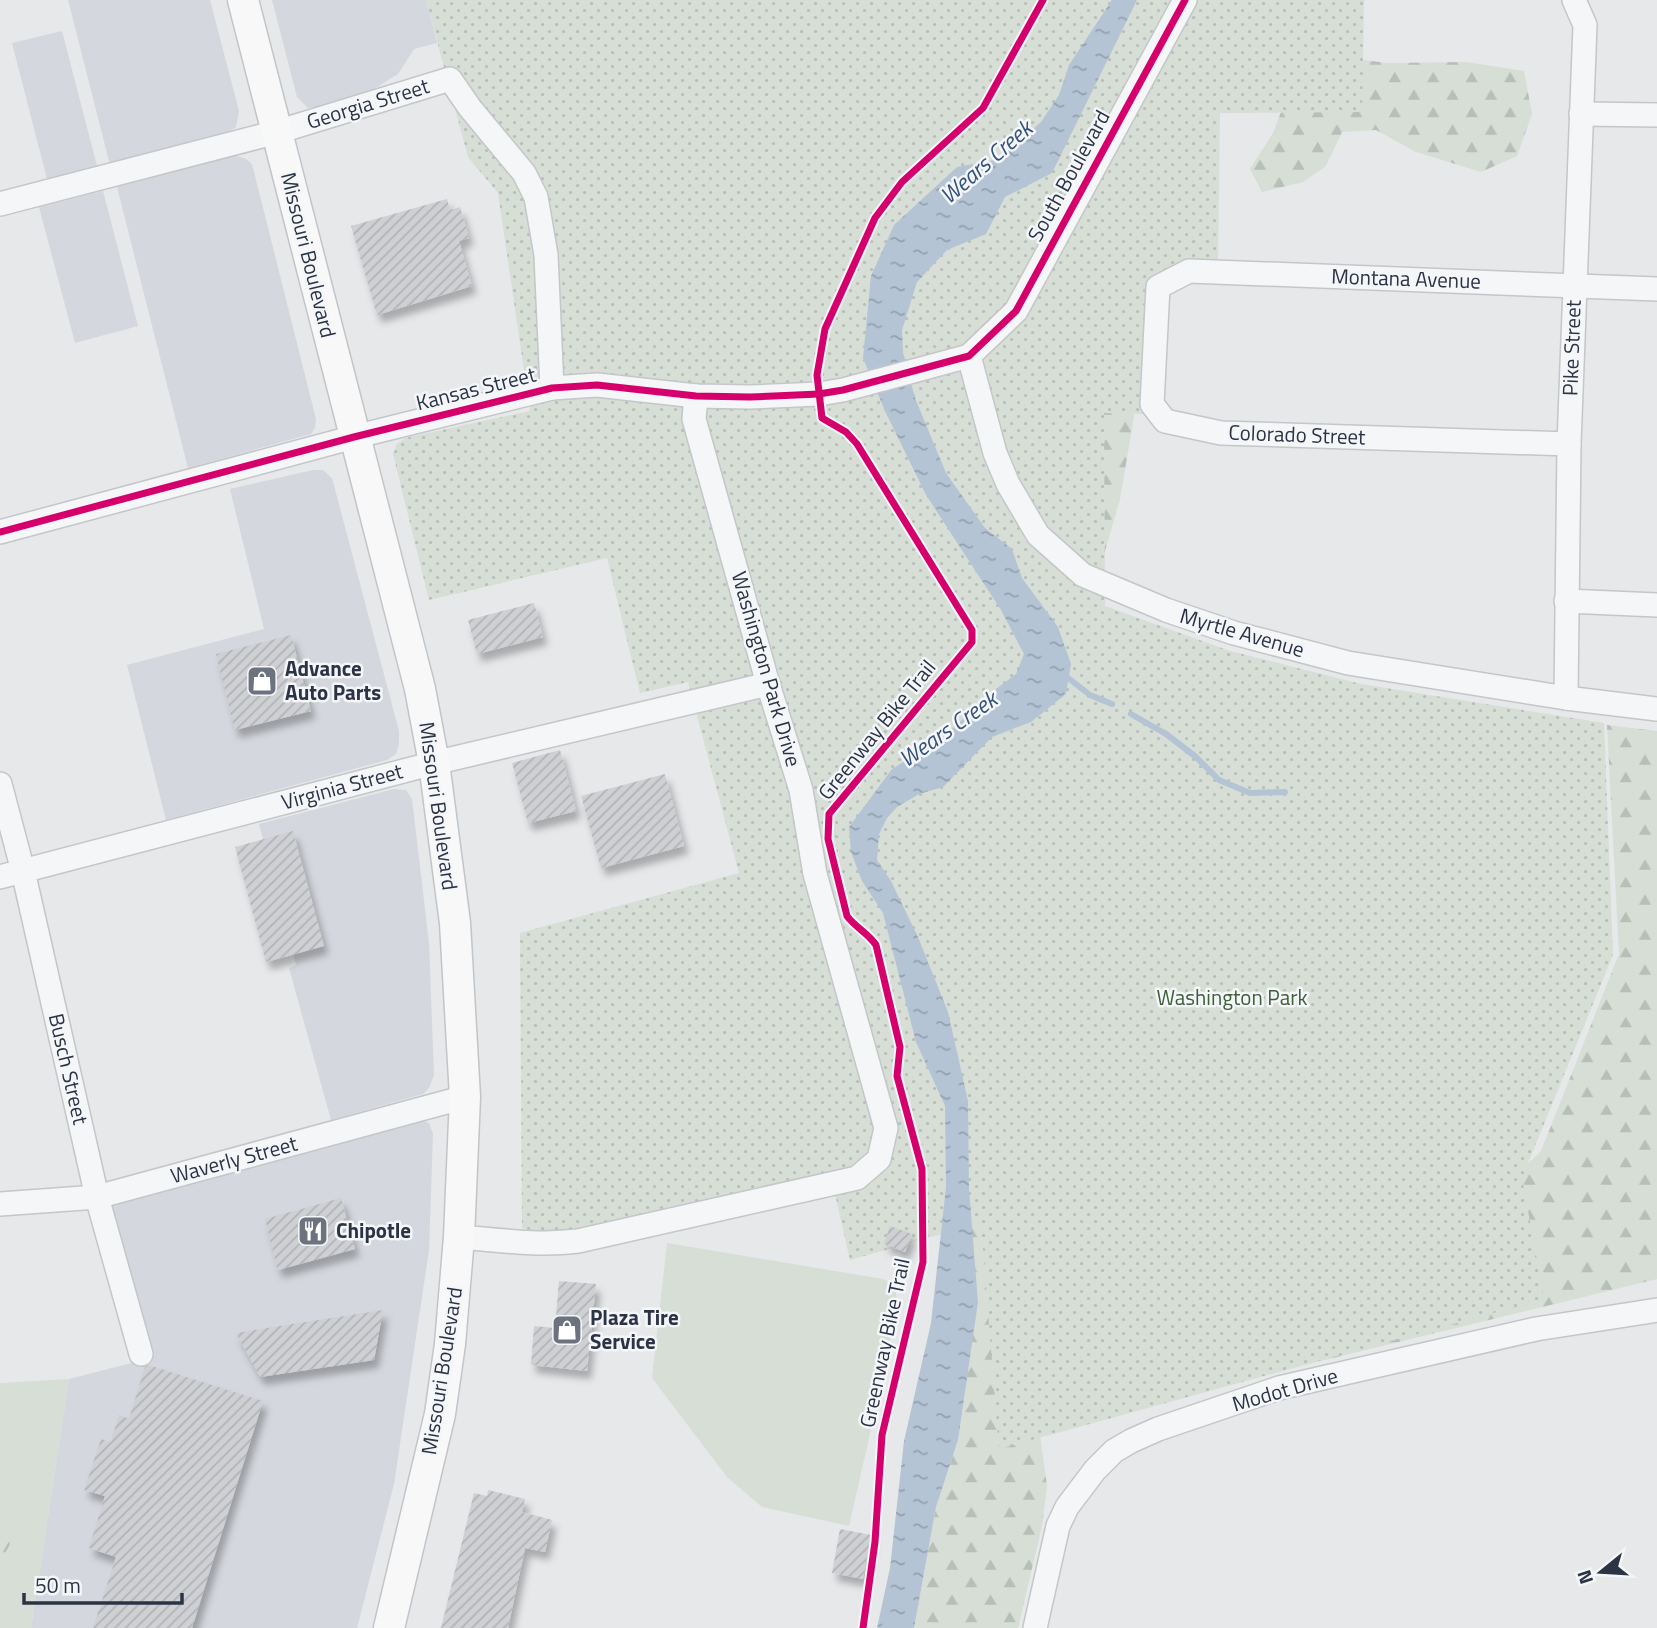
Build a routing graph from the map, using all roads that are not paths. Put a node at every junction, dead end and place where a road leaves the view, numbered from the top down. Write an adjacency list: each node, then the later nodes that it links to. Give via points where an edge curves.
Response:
1 (243, 0): 6 (main road, Missouri Boulevard)
2 (1185, 0): 11 (street, South Boulevard, via 1016,311)
3 (1574, 0): 4 (street, Pike Street, via 1585,25)
4 (1581, 114): 5 (street); 8 (street, Pike Street)
5 (1657, 115)
6 (277, 132): 7 (street, Georgia Street); 12 (street, Georgia Street, via 450,79 524,173 536,198 546,255); 14 (main road, Missouri Boulevard)
7 (0, 204)
8 (1574, 285): 9 (street, Montana Avenue, via 1189,271); 10 (street, Montana Avenue); 15 (street, Pike Street)
9 (1158, 287): 15 (street, Colorado Street, via 1152,404 1166,421 1221,433)
10 (1657, 289)
11 (969, 356): 13 (street, Kansas Street, via 819,394); 20 (street, Myrtle Avenue, via 1008,484 1038,535 1083,575 1234,633 1348,663)
12 (552, 388): 13 (street, Kansas Street, via 597,385); 14 (street, Kansas Street)
13 (696, 396): 19 (street, Washington Park Drive, via 694,419)
14 (354, 437): 16 (street, Kansas Street); 22 (main road, Missouri Boulevard, via 420,689)
15 (1569, 444): 17 (street, Pike Street)
16 (0, 532)
17 (1566, 601): 18 (street); 20 (street, Pike Street)
18 (1657, 605)
19 (768, 684): 22 (street, Virginia Street); 29 (street, Washington Park Drive, via 801,790 815,874 886,1128 878,1159 858,1178 555,1244)
20 (1566, 698): 21 (street, Myrtle Avenue)
21 (1657, 709)
22 (434, 763): 24 (street, Virginia Street); 26 (main road, Missouri Boulevard, via 455,923)
23 (0, 784): 24 (street, Busch Street)
24 (23, 871): 25 (street, Virginia Street); 27 (street, Busch Street)
25 (0, 877)
26 (465, 1097): 27 (street, Waverly Street); 29 (main road, Missouri Boulevard)
27 (97, 1197): 28 (street, Waverly Street); 31 (street, Busch Street)
28 (0, 1204)
29 (459, 1237): 32 (main road, Missouri Boulevard, via 440,1414)
30 (1657, 1310): 33 (street, Modot Drive, via 1536,1329 1279,1388 1131,1441 1095,1470 1058,1526)
31 (141, 1354)
32 (388, 1628)
33 (1035, 1628)

